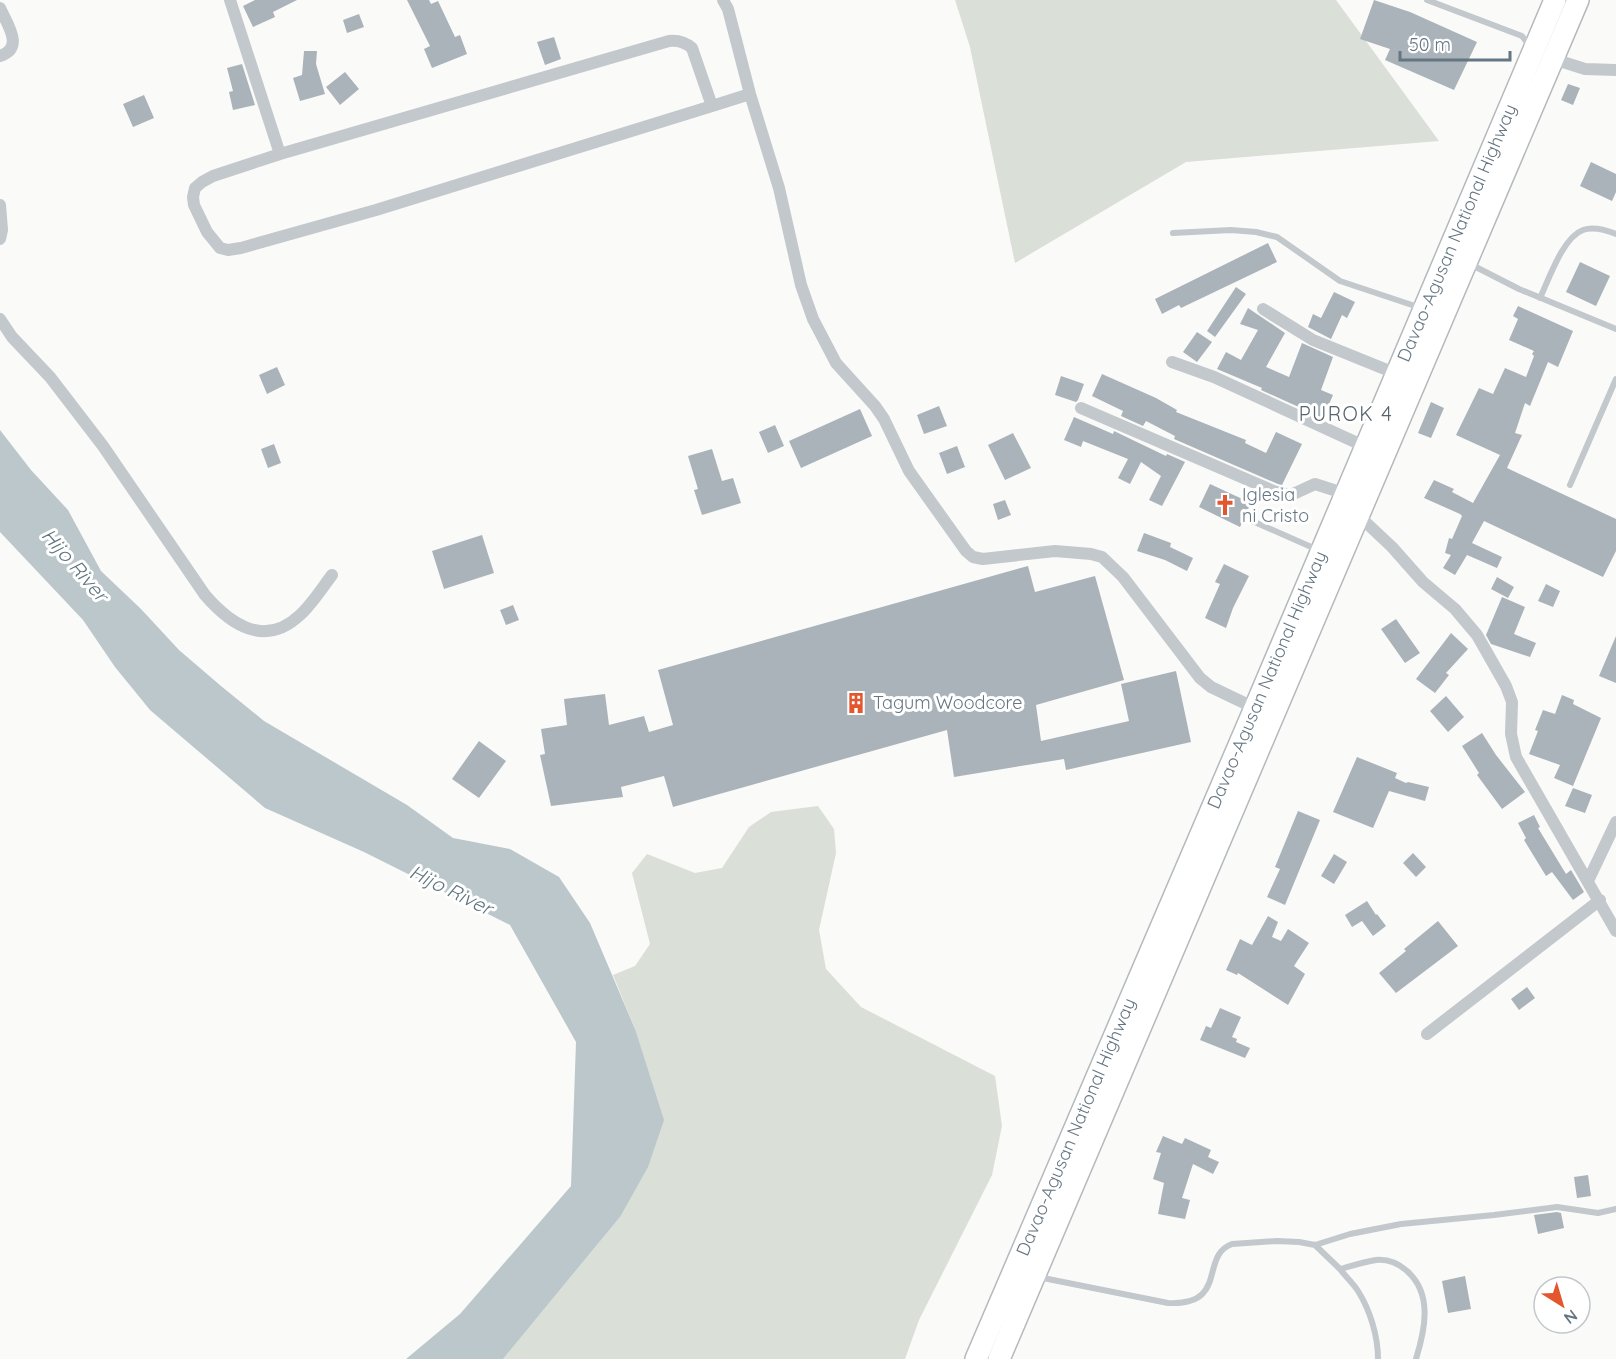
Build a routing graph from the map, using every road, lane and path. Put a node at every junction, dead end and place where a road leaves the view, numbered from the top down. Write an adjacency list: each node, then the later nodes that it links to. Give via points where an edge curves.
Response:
1 (230, 0): 12 (street)
2 (723, 0): 10 (street)
3 (1427, 0): 7 (lane, via 1522,36)
4 (1555, 0): 7 (highway, Davao-Agusan National Highway)
5 (1578, 0): 7 (highway, Davao-Agusan National Highway)
6 (0, 8): 8 (street, via 13,47)
7 (1543, 55): 9 (street, via 1585,69); 17 (highway, Davao-Agusan National Highway)
8 (0, 56)
9 (1616, 70)
10 (750, 94): 11 (street); 34 (street, via 813,319 836,363 884,419 909,471 966,551 983,559 1055,550 1102,557 1123,578 1200,678)
11 (712, 106): 12 (street, via 692,48 677,40); 12 (street, via 376,210 241,248 220,248 194,205 195,188 213,176)
12 (280, 154)
13 (0, 205): 16 (street)
14 (1173, 233): 20 (lane, via 1231,230 1276,237 1340,281)
15 (1616, 234): 18 (lane, via 1590,228 1580,231 1560,255)
16 (0, 239)
17 (1457, 258): 18 (lane); 20 (highway, Davao-Agusan National Highway); 30 (highway, Davao-Agusan National Highway)
18 (1540, 298): 22 (lane)
19 (1263, 309): 24 (street, via 1313,340)
20 (1424, 310): 24 (highway, Davao-Agusan National Highway)
21 (0, 319): 33 (street, via 103,446 220,612 240,626 259,632 280,628 300,615)
22 (1616, 329)
23 (1172, 362): 27 (street, via 1214,377)
24 (1397, 374): 27 (highway, Davao-Agusan National Highway)
25 (1616, 380): 28 (lane)
26 (1082, 408): 29 (street, via 1276,492 1291,495 1315,484)
27 (1366, 447): 29 (highway, Davao-Agusan National Highway)
28 (1570, 484)
29 (1346, 494): 32 (highway, Davao-Agusan National Highway)
30 (1359, 516): 34 (highway, Davao-Agusan National Highway); 36 (street, via 1455,609 1477,636 1512,702 1510,734 1516,757)
31 (1250, 520): 32 (lane)
32 (1322, 551): 34 (highway, Davao-Agusan National Highway)
33 (332, 575)
34 (1265, 712): 43 (highway, Davao-Agusan National Highway); 44 (highway, Davao-Agusan National Highway)
35 (1616, 822): 36 (street)
36 (1588, 881): 37 (street)
37 (1600, 900): 38 (street); 39 (street)
38 (1616, 931)
39 (1427, 1034)
40 (1616, 1209): 41 (lane, via 1598,1213 1557,1207 1401,1224)
41 (1315, 1245): 42 (lane); 43 (lane, via 1276,1241 1226,1246 1204,1293 1181,1304)
42 (1340, 1269): 46 (lane, via 1358,1291 1368,1313); 47 (lane, via 1377,1260 1401,1266 1413,1277 1423,1296 1425,1314)
43 (1034, 1276): 45 (highway, Davao-Agusan National Highway)
44 (976, 1359)
45 (999, 1359)
46 (1378, 1359)
47 (1416, 1359)

